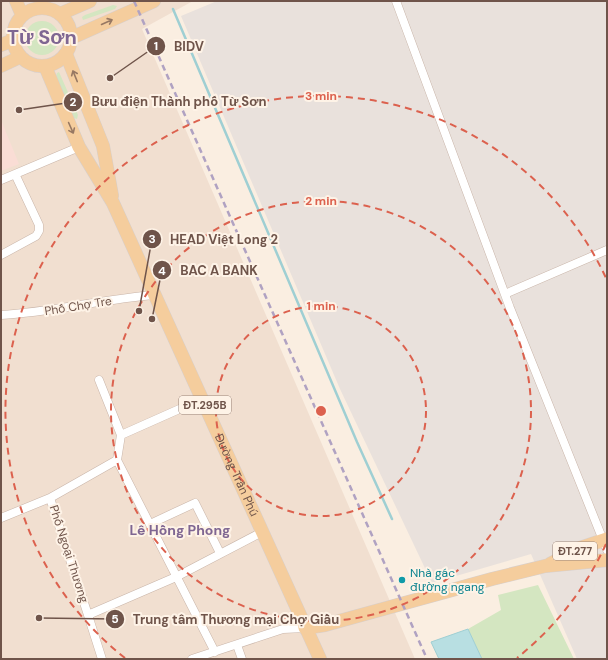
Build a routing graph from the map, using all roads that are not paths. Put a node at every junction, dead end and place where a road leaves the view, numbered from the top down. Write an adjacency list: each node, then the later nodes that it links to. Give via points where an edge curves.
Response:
1 (16, 1): 7 (main road)
2 (90, 1): 6 (main road)
3 (154, 1): 8 (main road, one-way to 3)
4 (396, 1): 23 (street)
5 (45, 5): 6 (main road); 7 (main road)
6 (60, 14): 8 (main road, via 68,25)
7 (22, 15): 9 (main road)
8 (71, 38): 10 (main road)
9 (7, 43): 11 (main road)
10 (66, 54): 13 (main road, via 56,63); 14 (main road, Đường Trần Phú / ĐT.295B, one-way to 10)
11 (20, 57): 12 (main road); 13 (main road, via 32,65)
12 (1, 66)
13 (45, 66): 15 (main road, Đường Trần Phú / ĐT.295B, one-way to 15)
14 (100, 138): 15 (main road); 16 (main road, Đường Trần Phú / ĐT.295B)
15 (79, 147): 17 (main road, Đường Trần Phú / ĐT.295B); 18 (street)
16 (106, 159): 17 (main road); 20 (main road, Đường Trần Phú / ĐT.295B)
17 (90, 165): 20 (main road, Đường Trần Phú / ĐT.295B)
18 (15, 174): 19 (street); 22 (street, via 39,225 39,231 36,236)
19 (1, 180)
20 (113, 203): 24 (main road, Đường Trần Phú / ĐT.295B)
21 (607, 250): 23 (street)
22 (1, 255)
23 (505, 294): 34 (street)
24 (155, 295): 25 (street, Phố Chợ Tre, via 28,314); 27 (main road, Đường Trần Phú / ĐT.295B)
25 (1, 315)
26 (99, 380): 28 (street)
27 (202, 399): 28 (street); 33 (main road, Đường Trần Phú / ĐT.295B)
28 (121, 435): 29 (street)
29 (117, 460): 30 (street); 32 (street)
30 (50, 498): 31 (street, Phố Ngoại Thương); 39 (street, Phố Ngoại Thương)
31 (1, 518)
32 (150, 524): 35 (street, via 194,503); 38 (street)
33 (262, 532): 35 (street, Phố Ngoại Thương); 40 (main road, Đường Trần Phú / ĐT.295B)
34 (606, 543): 37 (main road, ĐT.277, via 580,548)
35 (220, 553): 38 (street, Phố Ngoại Thương)
36 (607, 560): 37 (main road, ĐT.277)
37 (545, 566): 40 (main road, ĐT.277)
38 (176, 577): 39 (street, Phố Ngoại Thương); 42 (street)
39 (88, 615): 43 (street)
40 (305, 628): 41 (street, via 283,629); 46 (main road, Đường Trần Phú / ĐT.295B)
41 (237, 645): 42 (street); 45 (street)
42 (215, 652): 44 (street)
43 (102, 659)
44 (192, 659)
45 (242, 659)
46 (320, 659)

